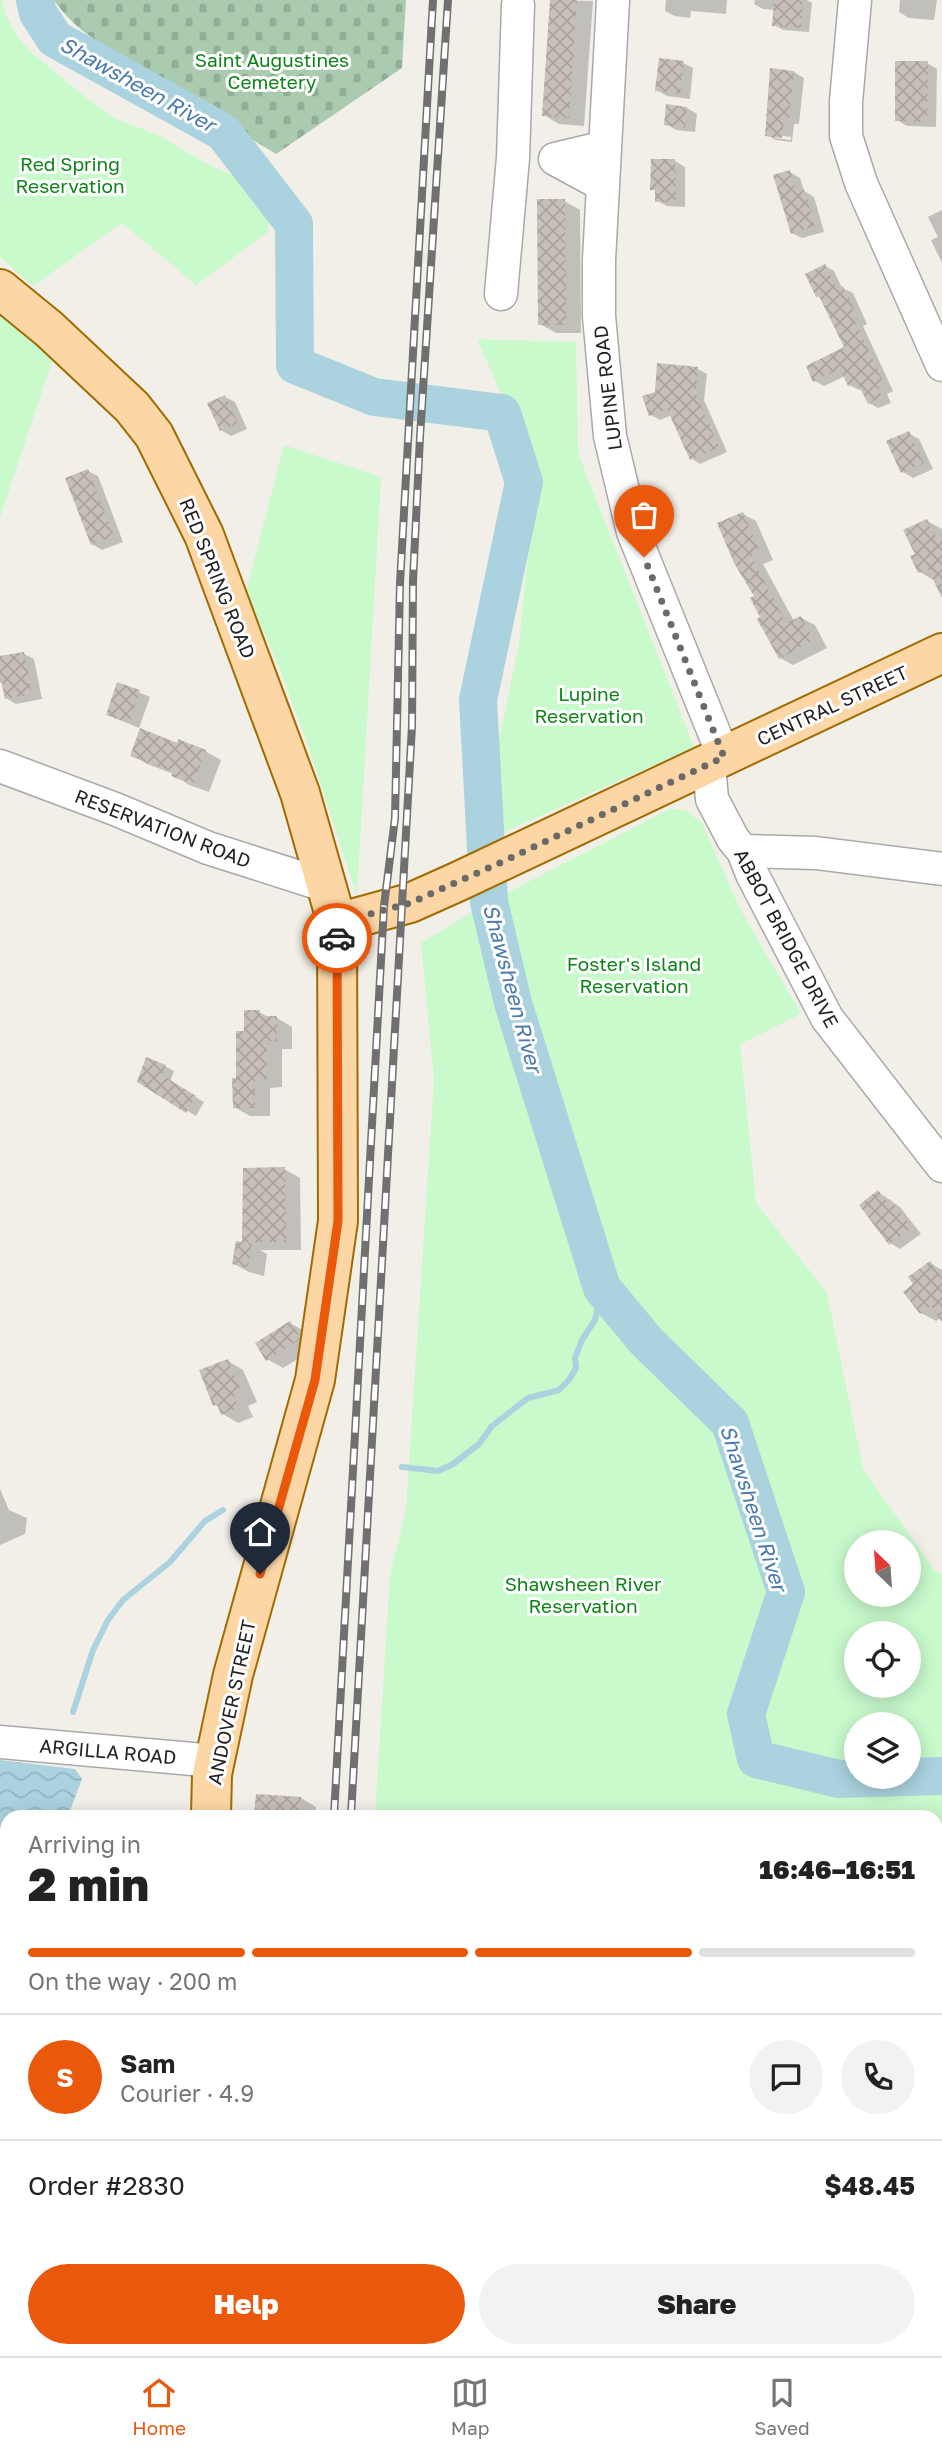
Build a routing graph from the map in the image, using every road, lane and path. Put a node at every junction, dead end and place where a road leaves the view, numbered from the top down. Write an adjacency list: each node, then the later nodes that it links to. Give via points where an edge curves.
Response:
1 (614, 0): 4 (street, LUPINE ROAD)
2 (855, 0): 10 (street, via 846,136 861,183)
3 (518, 5): 5 (street)
4 (605, 147): 6 (street); 7 (street, LUPINE ROAD)
5 (513, 159): 6 (street); 9 (street)
6 (555, 159): 7 (street)
7 (603, 185): 12 (street, LUPINE ROAD, via 599,316 610,436 633,532)
8 (0, 289): 16 (main road, RED SPRING ROAD, via 123,398 154,435 204,535 300,793)
9 (501, 294)
10 (942, 365)
11 (942, 653): 12 (main road, CENTRAL STREET)
12 (717, 761): 14 (street, ABBOT BRIDGE DRIVE, via 712,799); 17 (main road, CENTRAL STREET, via 410,903)
13 (0, 766): 16 (street, RESERVATION ROAD, via 208,849)
14 (743, 851): 15 (street, via 816,853); 18 (street, ABBOT BRIDGE DRIVE, via 827,1018)
15 (942, 870)
16 (327, 886): 17 (main road, ANDOVER STREET)
17 (337, 923): 20 (main road, ANDOVER STREET, via 335,1248 315,1380 244,1632)
18 (942, 1166)
19 (0, 1742): 20 (street, ARGILLA ROAD)
20 (215, 1761): 21 (main road, ANDOVER STREET)
21 (211, 1810)

